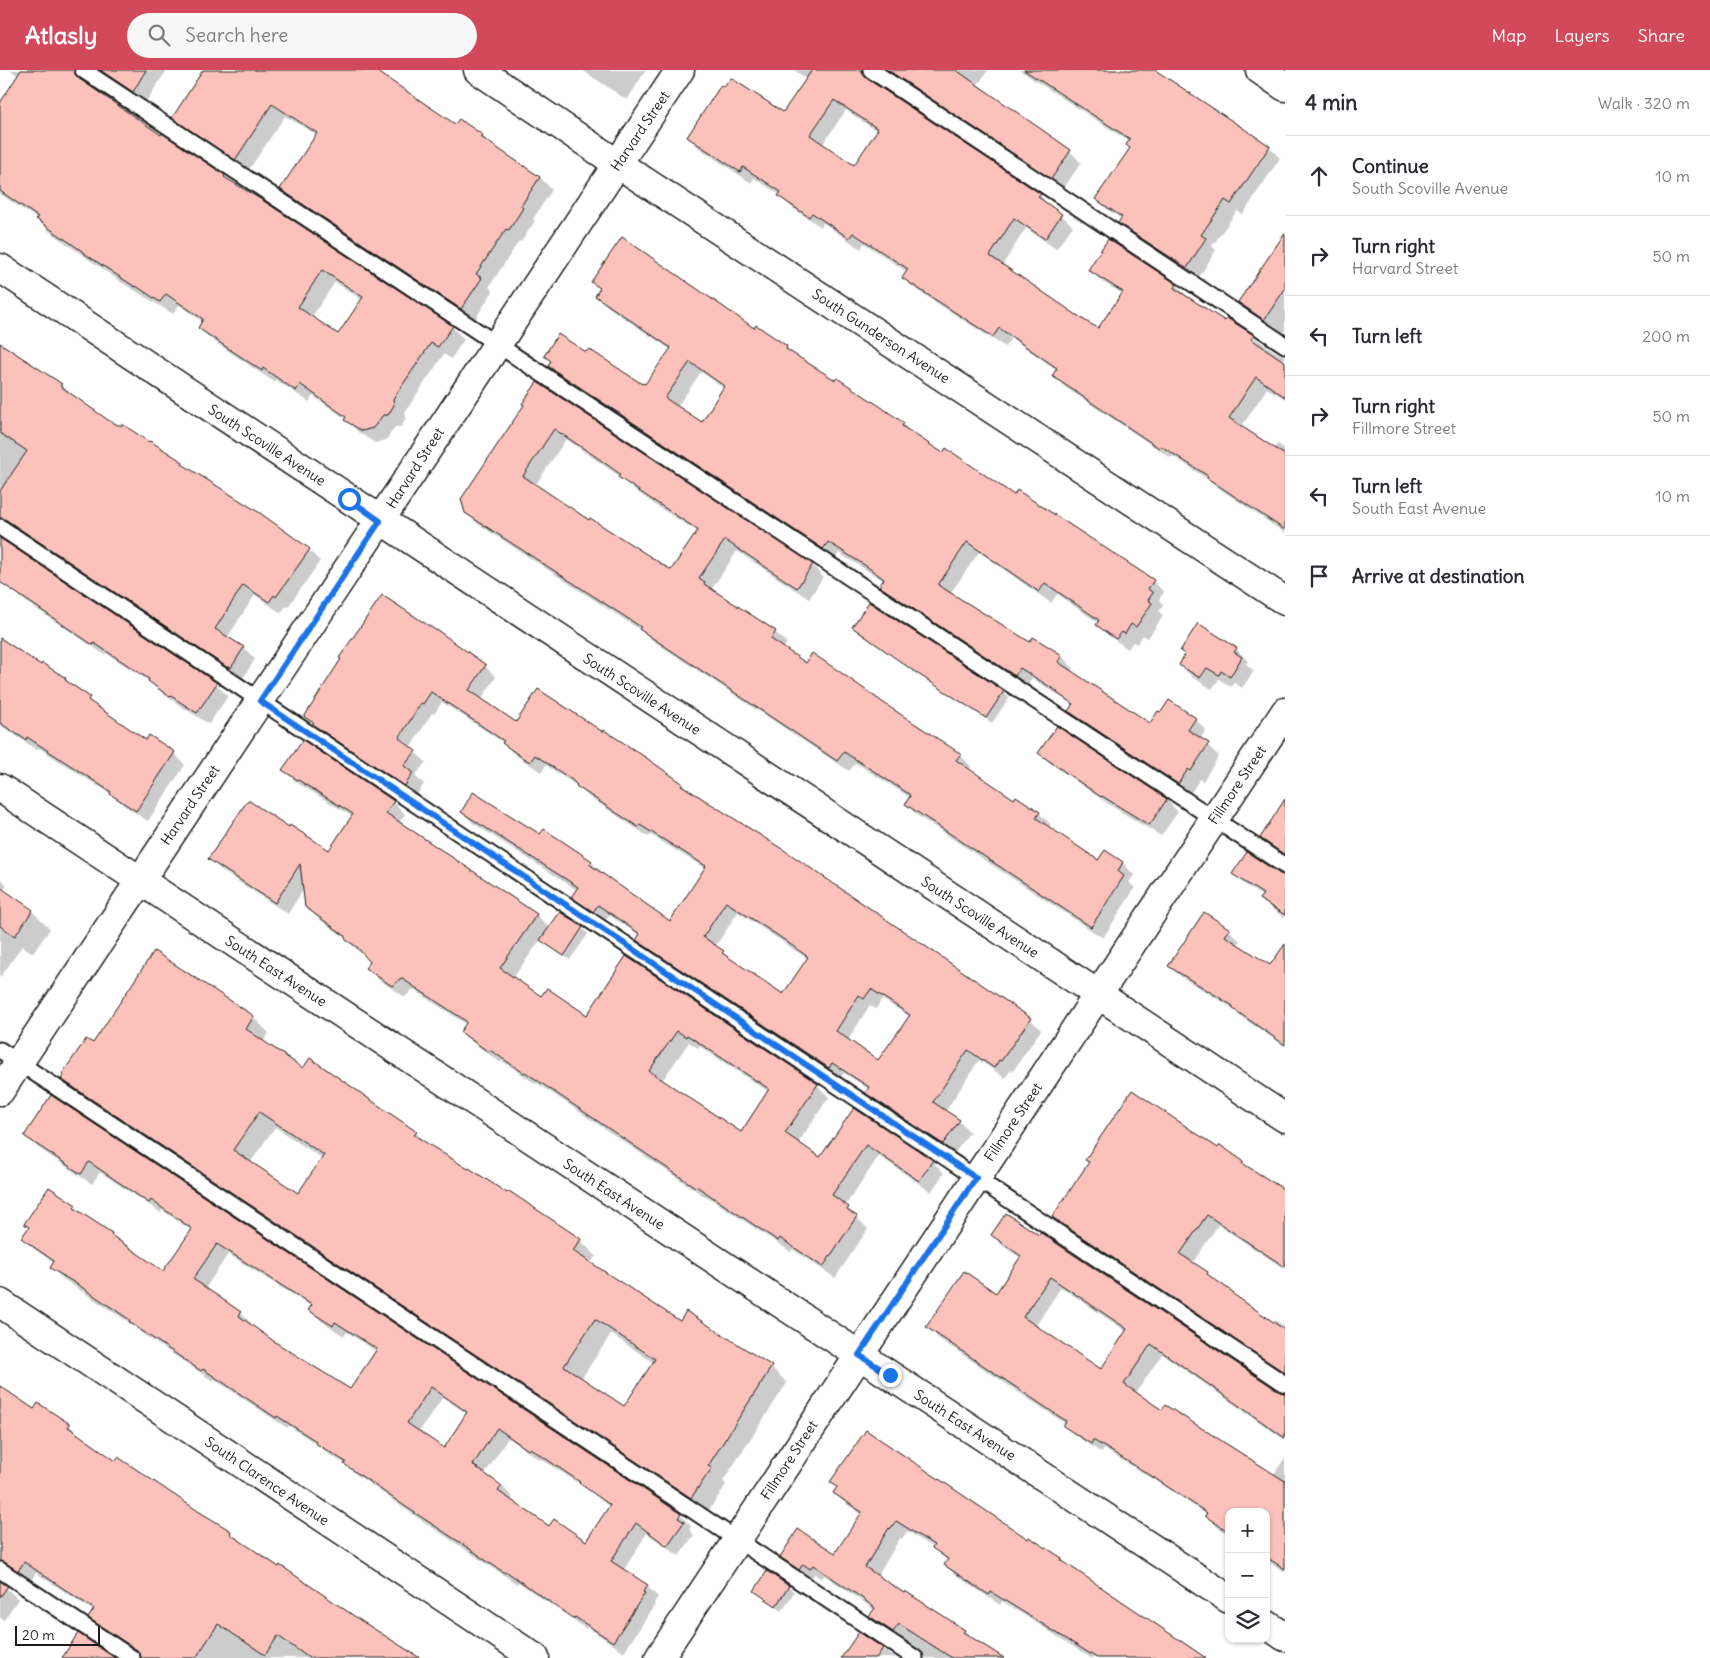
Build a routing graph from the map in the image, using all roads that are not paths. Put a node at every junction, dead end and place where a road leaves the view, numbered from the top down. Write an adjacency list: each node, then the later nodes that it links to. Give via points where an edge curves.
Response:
1 (83, 70): 9 (lane)
2 (478, 70): 7 (street, South Gunderson Avenue)
3 (680, 70): 7 (street, Harvard Street)
4 (871, 70): 10 (lane)
5 (1260, 70): 6 (street)
6 (1285, 87)
7 (618, 164): 9 (street, Harvard Street); 13 (street, South Gunderson Avenue)
8 (0, 268): 11 (street, South Scoville Avenue)
9 (497, 344): 11 (street, Harvard Street); 17 (lane)
10 (1285, 345)
11 (380, 521): 14 (street, Harvard Street); 20 (street, South Scoville Avenue)
12 (0, 527): 14 (lane)
13 (1285, 601)
14 (260, 701): 19 (street, Harvard Street); 24 (lane)
15 (1285, 712): 17 (street, Fillmore Street)
16 (0, 788): 19 (street, South East Avenue)
17 (1214, 819): 18 (lane); 20 (street, Fillmore Street)
18 (1285, 866)
19 (139, 881): 21 (street, Harvard Street); 26 (street, South East Avenue)
20 (1098, 995): 23 (street, South Scoville Avenue); 24 (street, Fillmore Street)
21 (9, 1056): 22 (street, Harvard Street); 28 (lane)
22 (0, 1091)
23 (1285, 1118)
24 (976, 1178): 26 (street, Fillmore Street); 27 (lane)
25 (0, 1303): 34 (street, South Clarence Avenue)
26 (859, 1355): 28 (street, Fillmore Street); 30 (street, South East Avenue)
27 (1285, 1384)
28 (737, 1540): 35 (street, Fillmore Street); 36 (lane)
29 (0, 1570): 33 (lane)
30 (1226, 1598)
31 (1270, 1627): 32 (street)
32 (1285, 1637)
33 (132, 1658)
34 (535, 1658)
35 (659, 1658)
36 (915, 1658)

